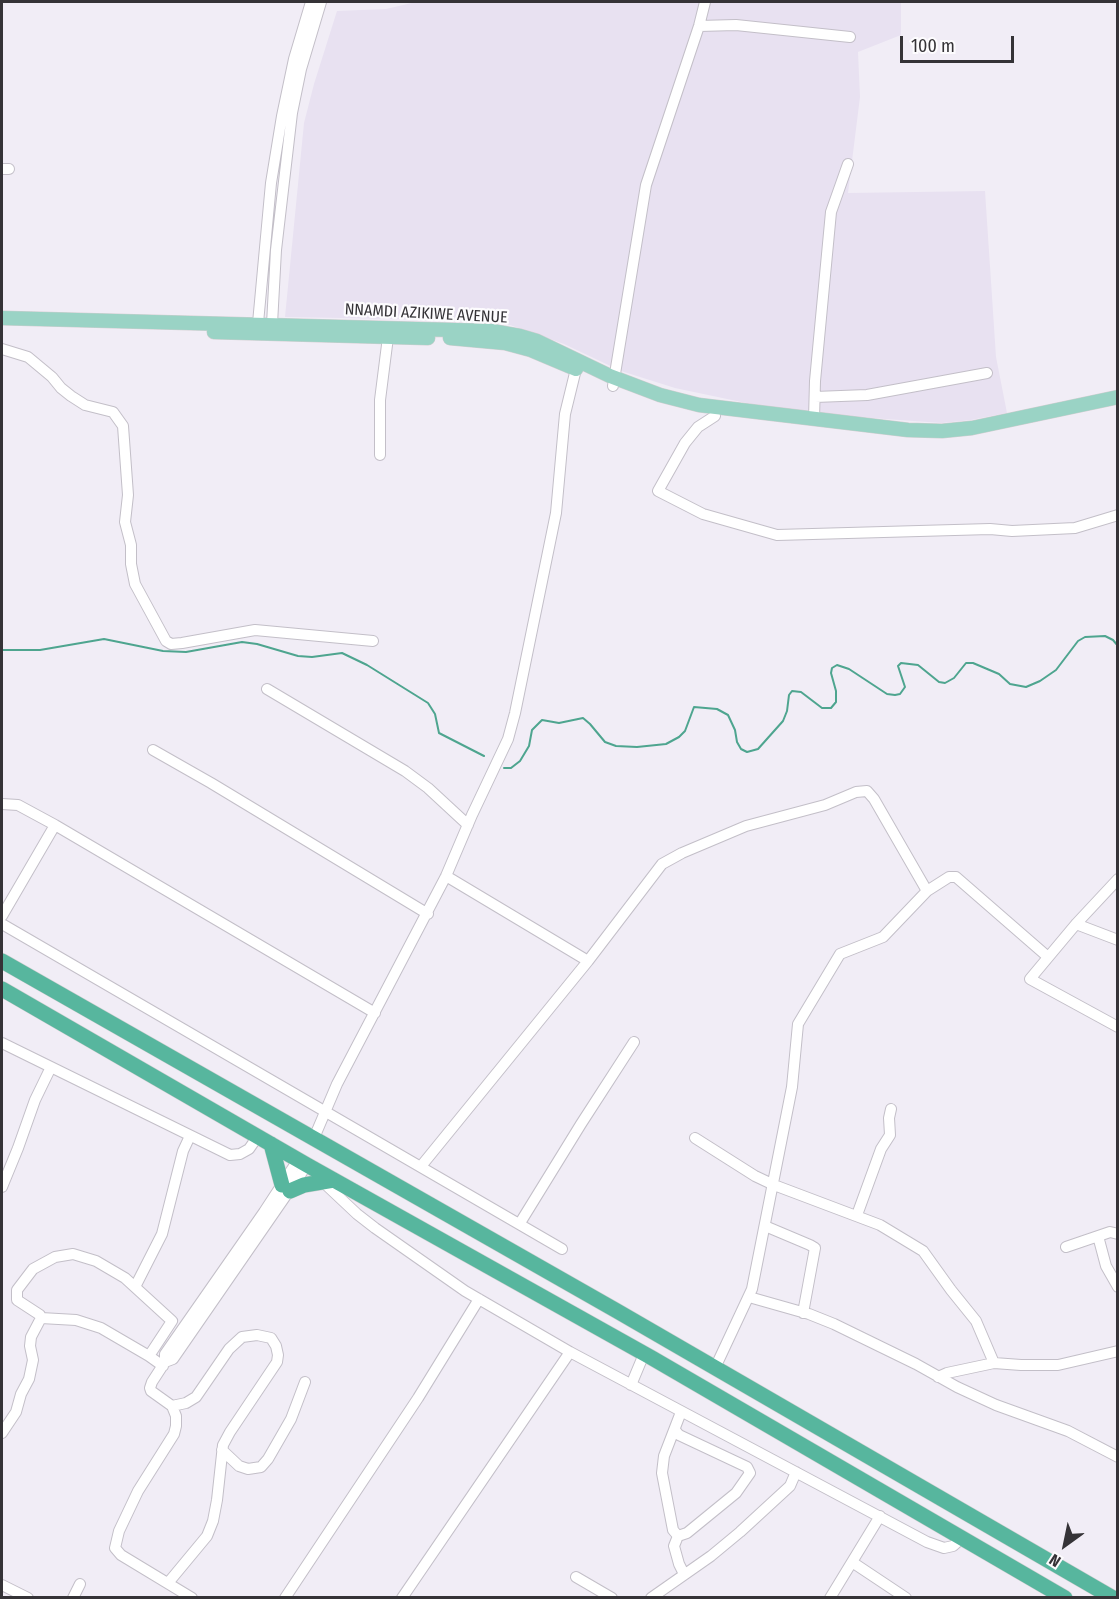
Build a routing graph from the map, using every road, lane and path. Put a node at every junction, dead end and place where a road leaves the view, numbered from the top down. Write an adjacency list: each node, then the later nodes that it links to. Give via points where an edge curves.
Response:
1 (311, 2): 8 (street, via 294,59 271,183)
2 (321, 2): 8 (street, via 290,124)
3 (705, 2): 4 (street)
4 (699, 26): 5 (street); 14 (street, via 646,185)
5 (850, 37)
6 (848, 164): 16 (street, via 831,212)
7 (2, 318): 8 (main road, NNAMDI AZIKIWE AVENUE)
8 (265, 324): 14 (main road, NNAMDI AZIKIWE AVENUE, via 492,331 537,341)
9 (2, 326): 10 (main road, NNAMDI AZIKIWE AVENUE)
10 (388, 337): 12 (main road, NNAMDI AZIKIWE AVENUE, via 505,343); 20 (street, via 380,400)
11 (2, 349): 22 (street, via 28,357 71,396 85,405 113,412 123,426 128,495 125,522 135,584 166,641 182,643 255,630)
12 (576, 369): 14 (main road, NNAMDI AZIKIWE AVENUE); 27 (street, via 565,414 556,513 515,713 508,739)
13 (987, 373): 16 (street, via 867,395)
14 (613, 382): 18 (main road, NNAMDI AZIKIWE AVENUE, via 670,406); 19 (main road, NNAMDI AZIKIWE AVENUE, via 699,405)
15 (1118, 396): 19 (main road, NNAMDI AZIKIWE AVENUE, via 1008,422 954,430 908,430)
16 (815, 397): 19 (street)
17 (1118, 406): 18 (main road, NNAMDI AZIKIWE AVENUE, via 955,438 904,437)
18 (715, 416): 21 (street, via 698,427 685,443 658,491 703,514 777,535 1075,528)
19 (814, 419)
20 (380, 455)
21 (1118, 515)
22 (373, 641)
23 (267, 689): 27 (street, via 405,771)
24 (153, 750): 31 (street)
25 (2, 804): 26 (street, via 18,805)
26 (55, 825): 32 (street); 40 (street)
27 (468, 825): 28 (street)
28 (446, 876): 31 (street); 38 (street)
29 (1118, 879): 34 (street)
30 (927, 891): 36 (street, via 956,876); 38 (street, via 874,799 867,791 856,792 825,805 746,826 662,864); 54 (street, via 883,937 840,954 798,1024 792,1087)
31 (428, 914): 40 (street)
32 (2, 916)
33 (2, 924): 46 (street)
34 (1076, 924): 35 (street); 36 (street)
35 (1118, 940)
36 (1048, 957): 41 (street, via 1030,979)
37 (2, 961): 48 (highway)
38 (588, 961): 52 (street)
39 (2, 989): 50 (highway)
40 (375, 1013): 46 (street)
41 (1118, 1027)
42 (634, 1042): 58 (street)
43 (2, 1043): 44 (street)
44 (51, 1067): 47 (street); 55 (street)
45 (891, 1109): 57 (street, via 890,1136 881,1149)
46 (326, 1110): 48 (street); 52 (street)
47 (190, 1136): 50 (street, via 230,1155 240,1154); 64 (street, via 162,1234)
48 (314, 1138): 76 (highway)
49 (695, 1138): 54 (street)
50 (264, 1140): 51 (highway); 56 (highway)
51 (302, 1162): 53 (highway); 56 (street)
52 (422, 1165): 58 (street)
53 (329, 1181): 56 (highway); 67 (street, via 357,1214); 72 (highway)
54 (774, 1185): 57 (street); 59 (street)
55 (2, 1187)
56 (286, 1188): 75 (street, via 173,1359)
57 (857, 1215): 74 (street, via 922,1251 976,1321)
58 (520, 1223): 63 (street)
59 (765, 1226): 66 (street); 68 (street, via 815,1248)
60 (1118, 1233): 61 (street)
61 (1098, 1236): 62 (street); 65 (street, via 1106,1266)
62 (1066, 1247)
63 (562, 1249)
64 (135, 1287): 69 (street, via 96,1261 73,1254 55,1257 33,1269 17,1290 17,1300); 73 (street, via 172,1321)
65 (1118, 1287)
66 (749, 1297): 68 (street); 76 (street)
67 (479, 1299): 71 (street); 99 (street)
68 (803, 1312): 77 (street)
69 (41, 1318): 73 (street, via 88,1323); 83 (street, via 31,1337 33,1360 29,1379 16,1412)
70 (1118, 1351): 74 (street, via 1058,1365)
71 (570, 1352): 79 (street); 100 (street)
72 (644, 1354): 79 (street); 89 (highway)
73 (149, 1356): 75 (street)
74 (993, 1363): 77 (street)
75 (164, 1364): 80 (street, via 150,1388)
76 (715, 1368): 106 (highway)
77 (938, 1377): 85 (street, via 980,1398 1068,1431)
78 (305, 1382): 84 (street, via 291,1419 261,1467 239,1466)
79 (631, 1385): 81 (street)
80 (172, 1406): 84 (street, via 196,1397 229,1349 242,1337 271,1338 277,1362); 93 (street, via 176,1416 174,1434 138,1491 115,1548)
81 (681, 1412): 82 (street); 86 (street)
82 (675, 1430): 88 (street, via 664,1456 662,1473 673,1530); 88 (street, via 747,1467 750,1473 736,1493)
83 (2, 1433)
84 (222, 1450): 93 (street, via 217,1500 207,1536)
85 (1118, 1457)
86 (796, 1472): 87 (street); 91 (street, via 790,1486 740,1532)
87 (880, 1516): 89 (street, via 945,1548); 90 (street)
88 (678, 1536): 91 (street, via 674,1546)
89 (962, 1538): 105 (highway)
90 (852, 1562): 103 (street); 104 (street)
91 (684, 1574): 102 (street)
92 (576, 1577): 101 (street)
93 (168, 1582): 98 (street)
94 (80, 1584): 97 (street)
95 (2, 1585): 96 (street)
96 (28, 1598)
97 (73, 1598)
98 (192, 1598)
99 (285, 1598)
100 (402, 1598)
101 (612, 1598)
102 (651, 1598)
103 (830, 1598)
104 (906, 1598)
105 (1065, 1598)
106 (1113, 1598)

